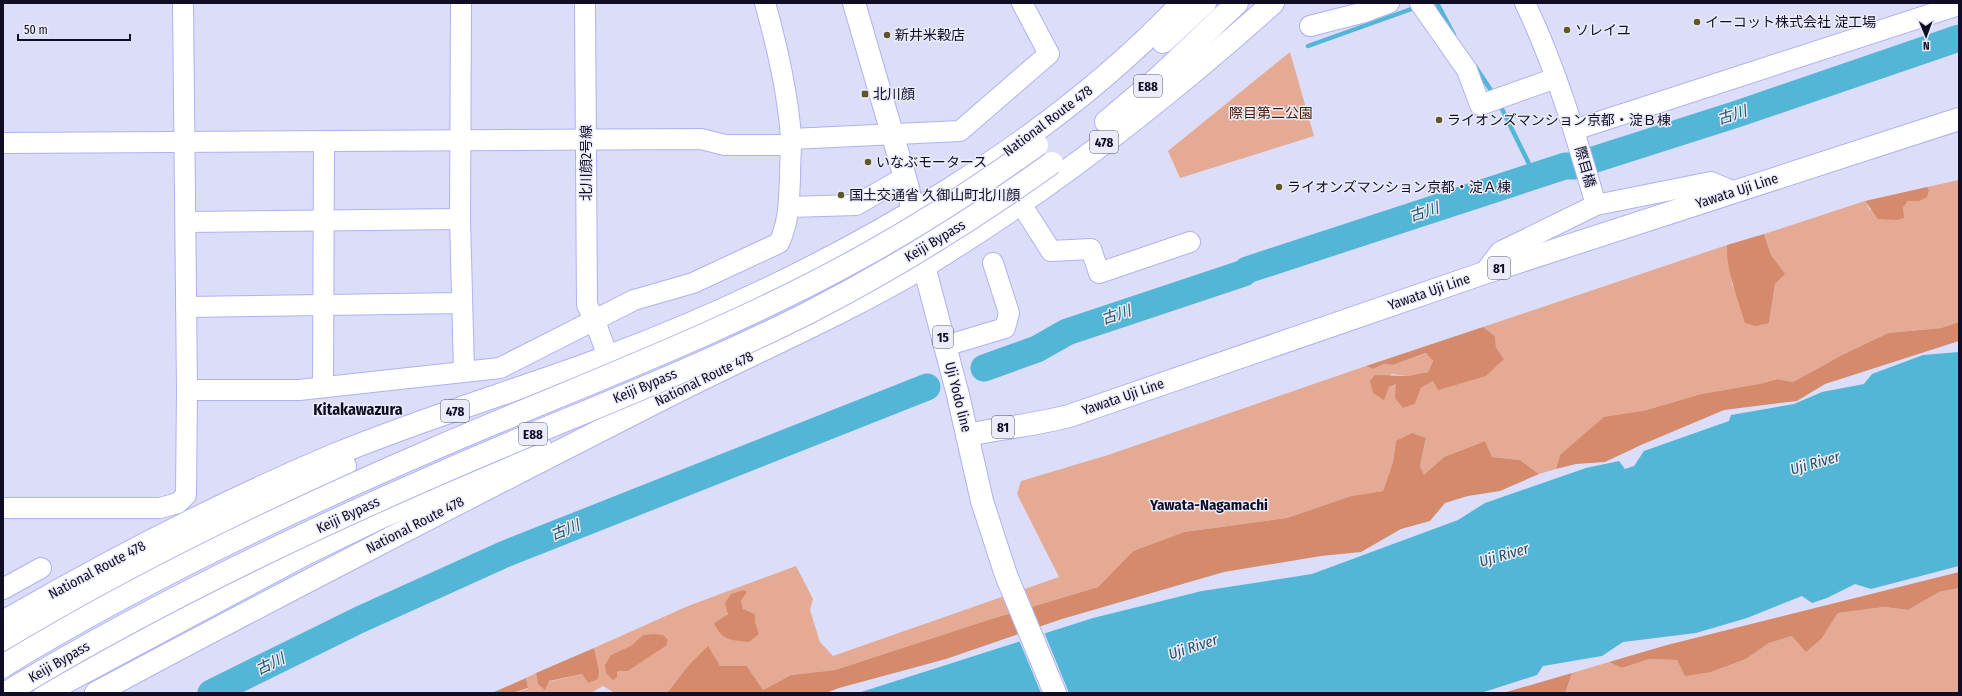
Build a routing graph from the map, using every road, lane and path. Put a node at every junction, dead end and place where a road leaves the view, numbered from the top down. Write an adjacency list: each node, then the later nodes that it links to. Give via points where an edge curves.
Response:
1 (183, 3): 29 (street)
2 (461, 3): 27 (street)
3 (585, 3): 26 (street, 北川顔2号線)
4 (765, 3): 30 (street, via 776,45)
5 (854, 3): 25 (main road, Uji Yodo line / 15)
6 (1022, 3): 25 (street, via 1049,54 960,131)
7 (1182, 3): 20 (main road, National Route 478 / 478)
8 (1189, 3): 20 (main road)
9 (1205, 3): 64 (main road, Keiji Bypass / E88, bridge, via 1135,67 1037,145 922,223 859,259 791,294 651,358 432,450 218,548 115,602)
10 (1237, 3): 65 (main road, Keiji Bypass / E88, bridge, via 1158,78 1052,163 938,240 870,280 734,347 442,472 230,569 128,623)
11 (1259, 3): 22 (main road)
12 (1273, 3): 22 (main road, National Route 478 / 478)
13 (1389, 3): 18 (street)
14 (1420, 3): 21 (street, via 1467,70 1480,105)
15 (1525, 3): 21 (street, 際目橋)
16 (1959, 4): 17 (street); 19 (street)
17 (1917, 7): 19 (street)
18 (1310, 26)
19 (1878, 31): 24 (street)
20 (1148, 40): 37 (main road, National Route 478 / 478, via 1036,132)
21 (1556, 78): 24 (street, 際目橋)
22 (1147, 108): 34 (main road, National Route 478 / 478)
23 (1959, 119): 33 (main road, Yawata Uji Line / 81)
24 (1574, 130): 35 (street, 際目橋)
25 (893, 134): 30 (street); 32 (main road, Uji Yodo line / 15)
26 (586, 139): 27 (street); 30 (street, via 701,139 725,145); 48 (street, 北川顔2号線, via 587,305)
27 (462, 140): 28 (street); 38 (street)
28 (324, 141): 29 (street); 39 (street)
29 (185, 142): 31 (street); 40 (street)
30 (791, 142): 36 (street)
31 (3, 143)
32 (905, 177): 36 (street, via 856,205); 37 (main road, Uji Yodo line / 15)
33 (1734, 192): 35 (street, via 1712,182); 44 (main road, Yawata Uji Line / 81)
34 (1020, 204): 41 (street, via 1051,251 1091,249 1099,273); 43 (main road, National Route 478 / 478)
35 (1596, 205): 44 (street, via 1500,252)
36 (789, 207): 48 (street, via 785,230 779,243 693,283 634,300)
37 (913, 212): 43 (main road, Uji Yodo line / 15); 50 (main road, National Route 478 / 478, via 752,298)
38 (460, 219): 39 (street); 45 (street)
39 (324, 220): 40 (street); 46 (street)
40 (186, 222): 47 (street)
41 (1190, 242)
42 (993, 263): 49 (street, via 1009,313 1005,328)
43 (924, 266): 49 (main road, Uji Yodo line / 15); 52 (main road, National Route 478 / 478, via 798,334)
44 (1484, 273): 57 (main road, Yawata Uji Line / 81, via 1069,416 1041,424 1003,427)
45 (462, 303): 46 (street); 51 (street)
46 (324, 305): 47 (street); 53 (street)
47 (186, 307): 54 (street)
48 (595, 321): 50 (street, 北川顔2号線); 51 (street, via 500,368)
49 (945, 346): 57 (main road, Uji Yodo line / 15)
50 (608, 357): 55 (main road, National Route 478 / 478)
51 (464, 371): 53 (street)
52 (687, 386): 66 (main road, via 573,431 382,516 307,552); 67 (main road, National Route 478 / 478, via 391,537)
53 (323, 388): 54 (street)
54 (187, 390): 56 (street)
55 (514, 390): 59 (main road, National Route 478 / 478, via 336,454); 63 (main road, via 343,467 150,561)
56 (187, 414): 58 (street, via 186,495 178,503 160,508); 59 (street, via 198,441 196,496)
57 (967, 435): 68 (main road, Uji Yodo line / 15, via 992,536)
58 (3, 508)
59 (202, 514): 62 (main road, National Route 478 / 478)
60 (41, 568): 61 (street)
61 (3, 589)
62 (3, 622)
63 (3, 642)
64 (3, 666)
65 (6, 693)
66 (45, 693)
67 (96, 693)
68 (1054, 693)

